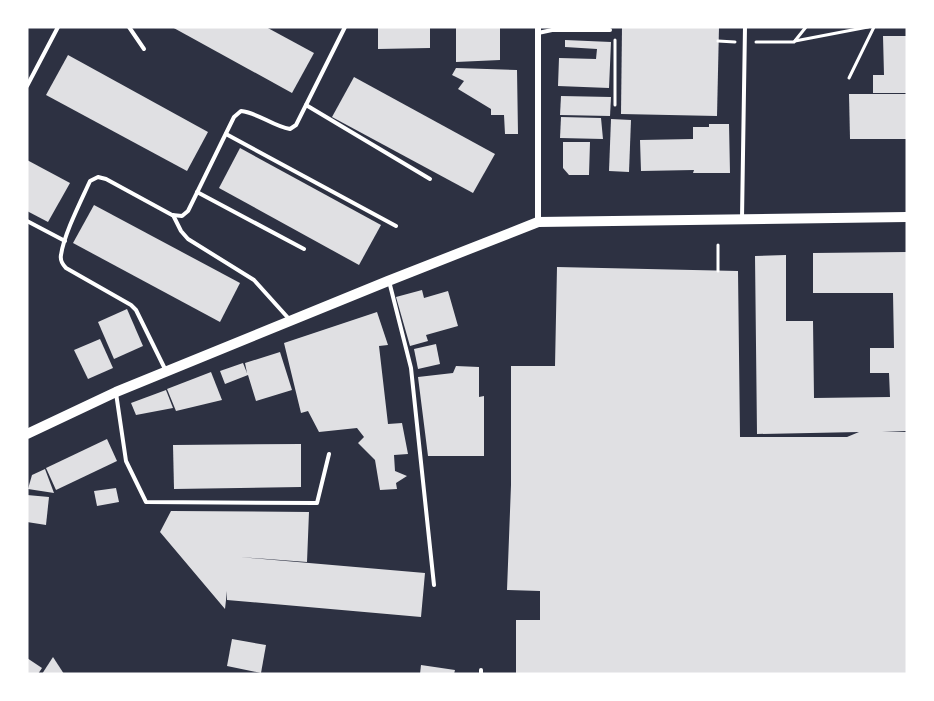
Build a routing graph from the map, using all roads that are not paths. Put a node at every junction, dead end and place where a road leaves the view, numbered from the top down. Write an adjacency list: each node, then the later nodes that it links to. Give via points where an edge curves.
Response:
1 (58, 27): 8 (lane)
2 (129, 27): 7 (lane)
3 (345, 27): 9 (lane)
4 (745, 27): 15 (lane)
5 (538, 30): 6 (lane); 17 (street)
6 (610, 30)
7 (144, 50)
8 (27, 86)
9 (306, 105): 10 (lane, via 290,129 242,111 234,117); 11 (lane)
10 (226, 134): 12 (lane); 18 (lane)
11 (430, 179)
12 (197, 192): 13 (lane, via 188,211 182,216); 20 (lane)
13 (172, 214): 19 (lane, via 98,177 90,181); 22 (lane, via 188,239 254,280)
14 (907, 217): 15 (main road)
15 (742, 219): 17 (main road)
16 (27, 221): 19 (lane)
17 (538, 222): 21 (main road)
18 (396, 226)
19 (65, 241): 23 (lane, via 61,256 66,268 136,310)
20 (304, 249)
21 (388, 281): 22 (main road); 27 (lane, via 411,368)
22 (291, 321): 23 (main road)
23 (166, 372): 24 (main road)
24 (116, 392): 25 (main road); 26 (lane, via 126,461 146,502 316,503)
25 (27, 434)
26 (329, 454)
27 (434, 585)

